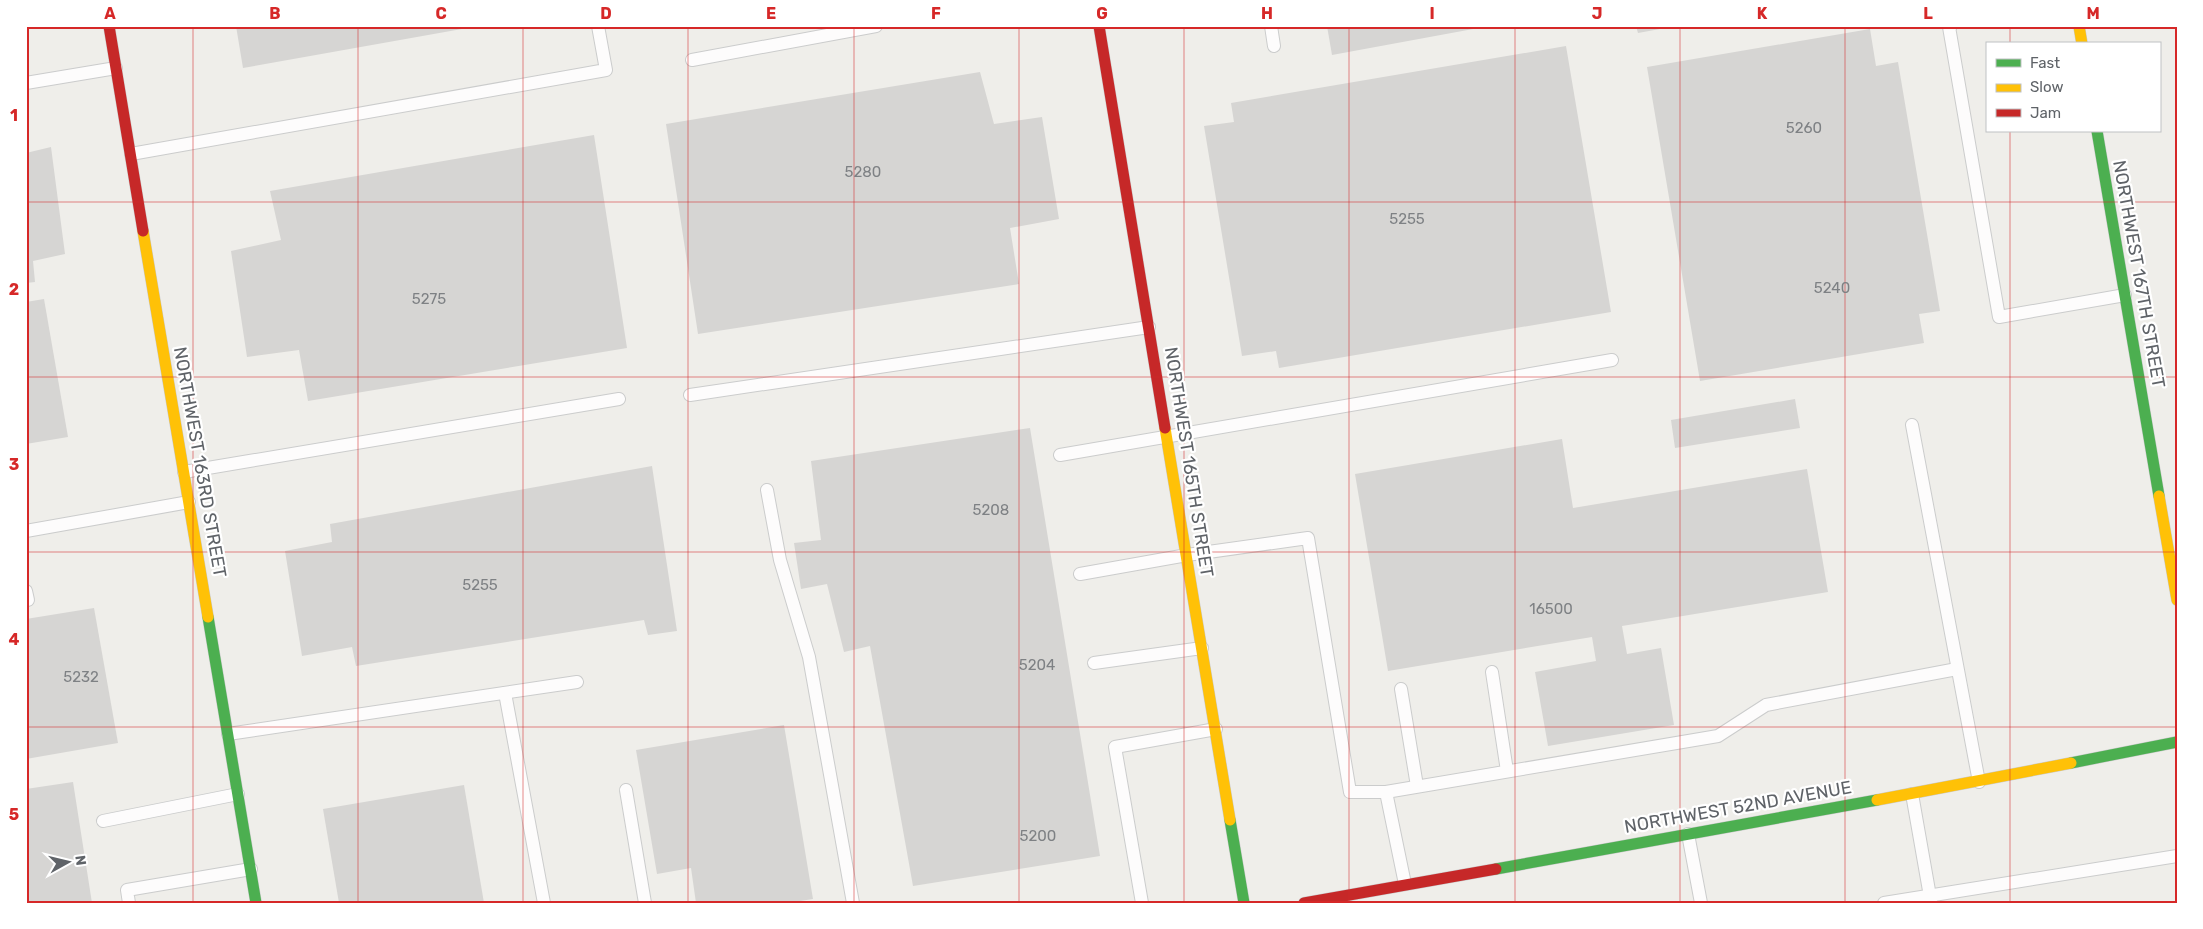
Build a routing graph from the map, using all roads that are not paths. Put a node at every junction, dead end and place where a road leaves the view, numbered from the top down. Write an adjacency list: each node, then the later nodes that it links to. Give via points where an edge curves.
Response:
1 (109, 26): 11 (street, NORTHWEST 163RD STREET)
2 (598, 26): 14 (lane, via 606,70)
3 (876, 26): 10 (lane)
4 (1100, 26): 16 (street, NORTHWEST 165TH STREET)
5 (1271, 26): 9 (lane)
6 (1951, 26): 15 (lane, via 1999,317)
7 (2079, 26): 8 (street)
8 (2082, 42)
9 (1274, 46)
10 (692, 60)
11 (116, 68): 12 (lane); 14 (street, NORTHWEST 163RD STREET)
12 (26, 83)
13 (2097, 132): 15 (street, NORTHWEST 167TH STREET)
14 (131, 154): 23 (street, NORTHWEST 163RD STREET)
15 (2125, 295): 29 (street, NORTHWEST 167TH STREET)
16 (1149, 326): 18 (lane); 21 (street, NORTHWEST 165TH STREET)
17 (1612, 360): 21 (lane)
18 (690, 395)
19 (619, 399): 23 (lane)
20 (1912, 425): 32 (lane)
21 (1167, 436): 22 (lane); 27 (street, NORTHWEST 165TH STREET)
22 (1060, 455)
23 (184, 472): 25 (street, NORTHWEST 163RD STREET)
24 (767, 490): 57 (lane, via 780,560 809,657)
25 (189, 502): 26 (lane); 38 (street, NORTHWEST 163RD STREET)
26 (26, 531)
27 (1187, 555): 28 (lane); 30 (street, NORTHWEST 165TH STREET); 44 (lane, via 1308,538 1350,792)
28 (1080, 574)
29 (2177, 600)
30 (1202, 648): 31 (lane); 37 (street, NORTHWEST 165TH STREET)
31 (1094, 663)
32 (1957, 669): 40 (lane, via 1766,705 1718,736); 41 (lane)
33 (1492, 672): 40 (lane)
34 (577, 682): 36 (lane)
35 (1401, 689): 42 (lane)
36 (505, 693): 38 (lane); 55 (lane)
37 (1216, 729): 58 (lane, via 1114,747); 59 (street, NORTHWEST 165TH STREET)
38 (228, 734): 45 (street, NORTHWEST 163RD STREET)
39 (2177, 742): 41 (street, NORTHWEST 52ND AVENUE)
40 (1507, 771): 42 (lane)
41 (1979, 782): 46 (street, NORTHWEST 52ND AVENUE)
42 (1417, 786): 44 (lane)
43 (626, 790): 56 (lane)
44 (1386, 792): 51 (lane)
45 (238, 794): 47 (lane); 50 (street, NORTHWEST 163RD STREET)
46 (1912, 794): 48 (street, NORTHWEST 52ND AVENUE); 52 (lane)
47 (103, 821)
48 (1688, 834): 51 (street, NORTHWEST 52ND AVENUE); 61 (lane)
49 (2177, 856): 52 (lane)
50 (251, 869): 53 (lane, via 127,890); 54 (street, NORTHWEST 163RD STREET)
51 (1405, 884): 60 (street, NORTHWEST 52ND AVENUE)
52 (1930, 899): 62 (lane)
53 (129, 903)
54 (256, 903)
55 (544, 903)
56 (645, 903)
57 (853, 903)
58 (1142, 903)
59 (1244, 903)
60 (1304, 903)
61 (1701, 903)
62 (1884, 903)

